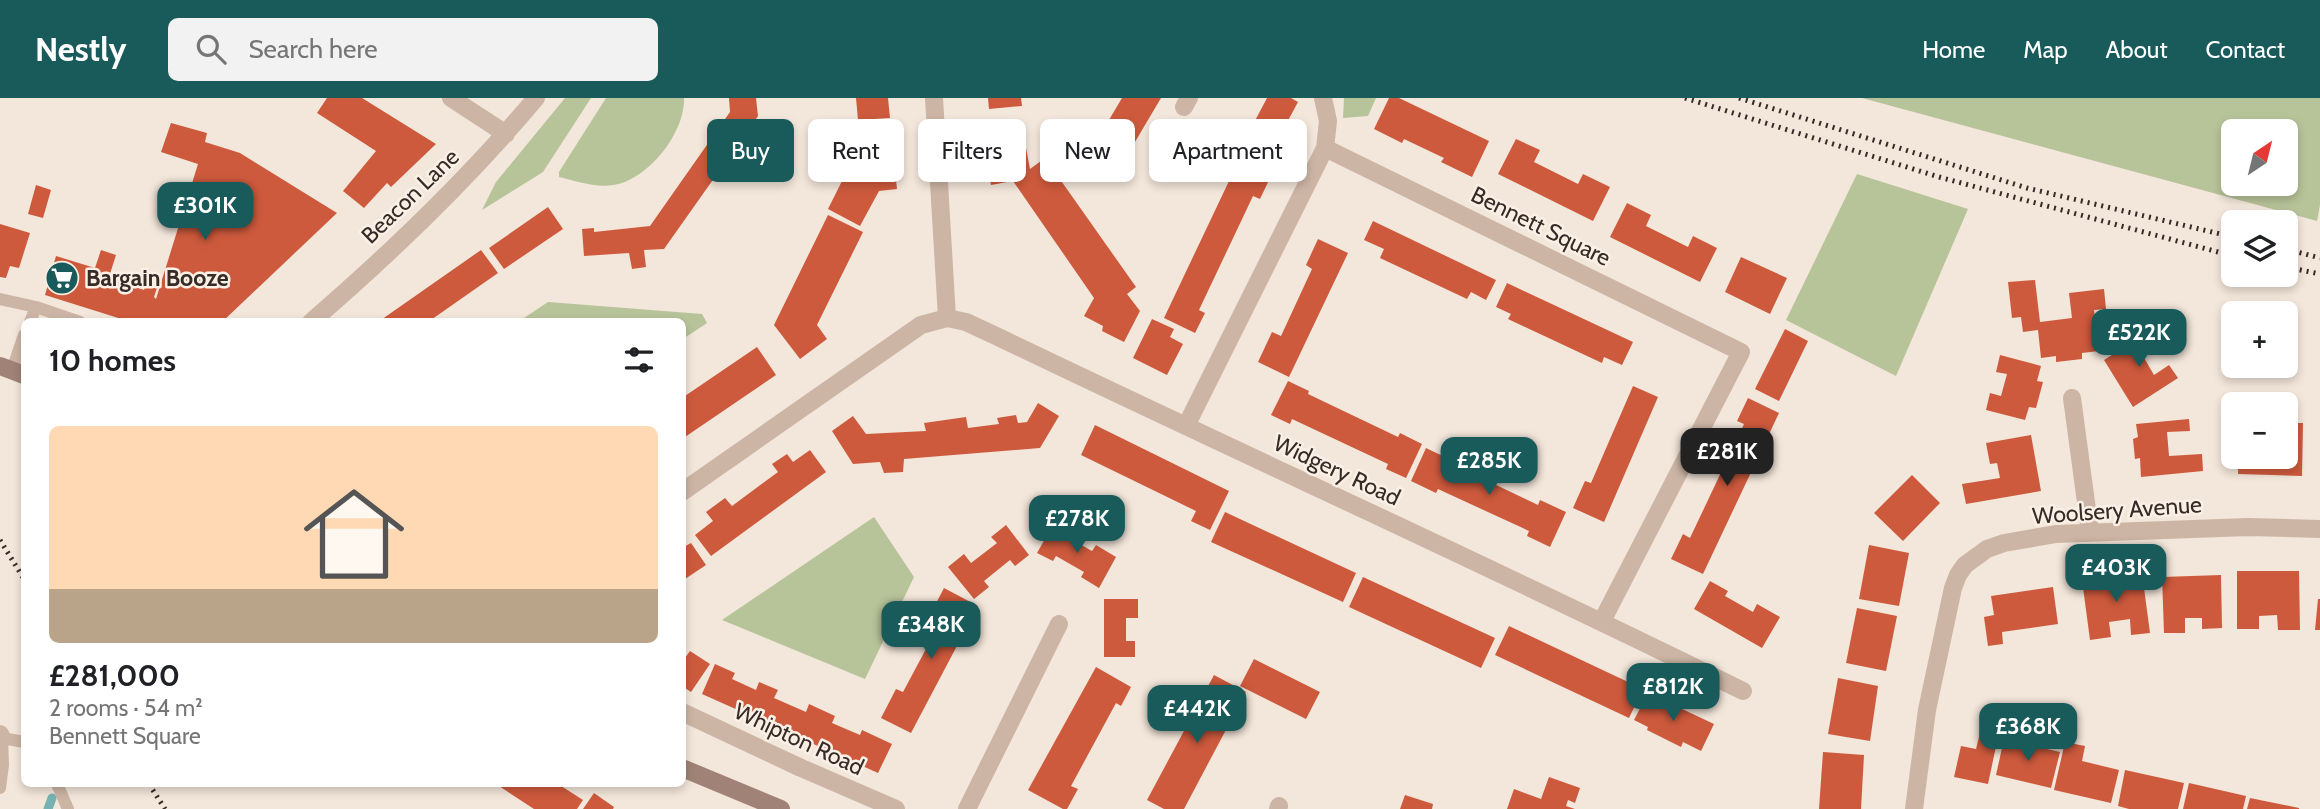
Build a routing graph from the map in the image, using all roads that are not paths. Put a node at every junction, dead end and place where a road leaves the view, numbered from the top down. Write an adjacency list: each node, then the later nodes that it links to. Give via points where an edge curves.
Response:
1 (450, 98): 5 (street)
2 (536, 98): 5 (street, Beacon Lane)
3 (934, 98): 12 (street)
4 (1323, 98): 6 (street, via 1328,121)
5 (506, 134): 11 (street, Beacon Lane)
6 (1325, 148): 16 (street); 20 (street, Bennett Square, via 1741,352)
7 (0, 299): 8 (lane)
8 (36, 307): 9 (lane); 10 (lane)
9 (32, 318)
10 (68, 318)
11 (316, 318)
12 (947, 318): 16 (street, Widgery Road, via 967,322); 17 (street, via 921,325)
13 (21, 344): 14 (lane)
14 (12, 370)
15 (2072, 398): 19 (street)
16 (1186, 426): 20 (street, Widgery Road)
17 (686, 489)
18 (2320, 529): 19 (street, Woolsery Avenue)
19 (2090, 532): 33 (street, Woolsery Avenue, via 2004,543 1987,549 1958,575 1927,710)
20 (1602, 621): 22 (street, Widgery Road)
21 (1059, 624): 32 (street)
22 (1743, 691)
23 (686, 714): 31 (street, Whipton Road)
24 (1, 736): 25 (lane); 28 (lane, via 4,765)
25 (21, 740)
26 (686, 770): 30 (main road)
27 (58, 787): 29 (lane)
28 (0, 788)
29 (68, 809)
30 (781, 809)
31 (896, 809)
32 (967, 809)
33 (1914, 809)

